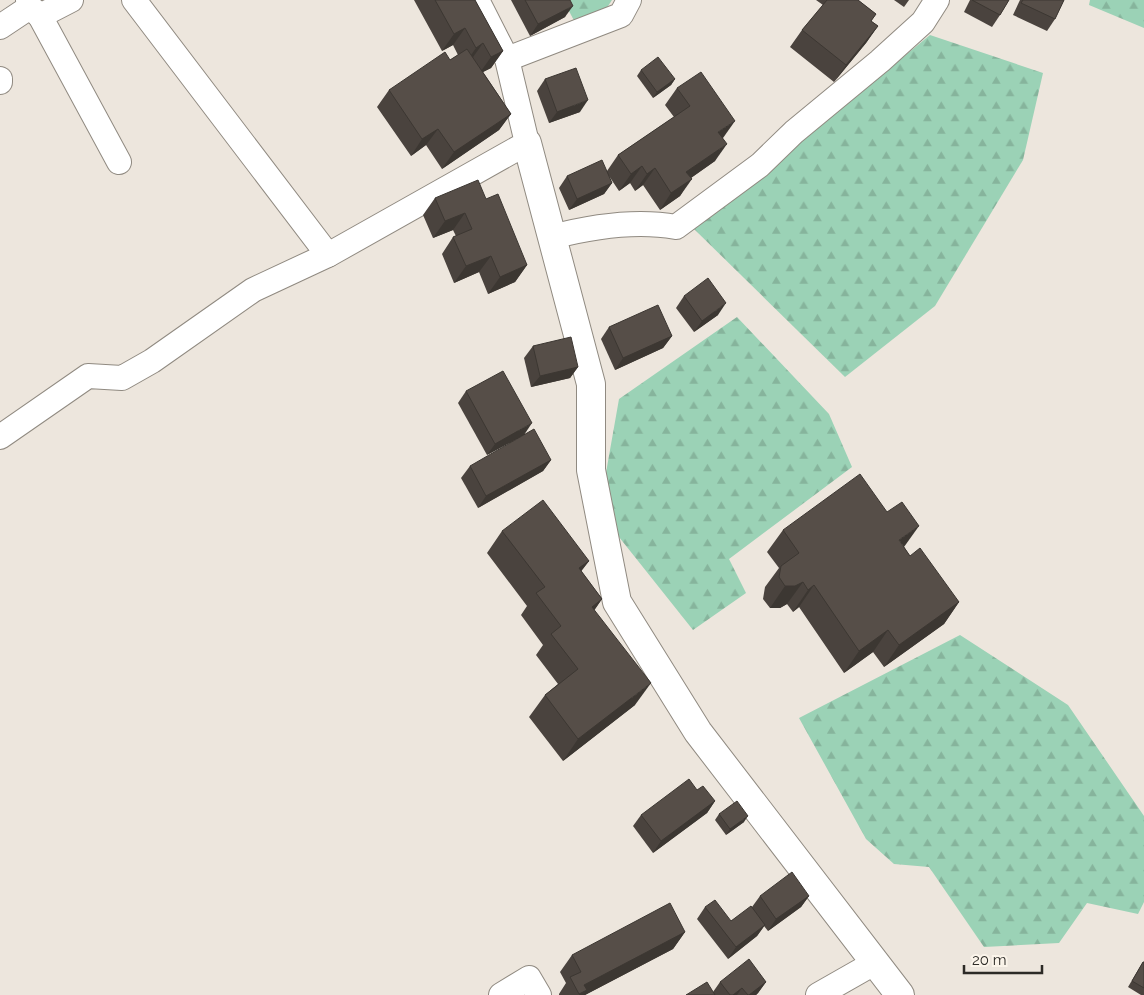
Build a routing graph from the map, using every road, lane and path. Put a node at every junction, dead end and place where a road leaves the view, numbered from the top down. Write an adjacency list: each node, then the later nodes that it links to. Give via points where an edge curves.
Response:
1 (71, 0): 6 (street)
2 (134, 0): 12 (street)
3 (477, 0): 8 (street)
4 (629, 0): 8 (street, via 621,15)
5 (937, 0): 11 (street, via 923,22 880,62 794,132 760,165 676,227 655,223 580,230)
6 (33, 8): 7 (street); 10 (street)
7 (0, 27)
8 (507, 59): 9 (street)
9 (526, 143): 11 (street); 12 (street)
10 (119, 162)
11 (552, 237): 14 (street, via 591,384 592,470 617,602 698,732)
12 (328, 255): 13 (street, via 253,290 152,361 122,378 88,376)
13 (0, 437)
14 (876, 962): 17 (street); 18 (street)
15 (501, 995): 16 (street, via 529,978)
16 (539, 995)
17 (818, 995)
18 (900, 995)

